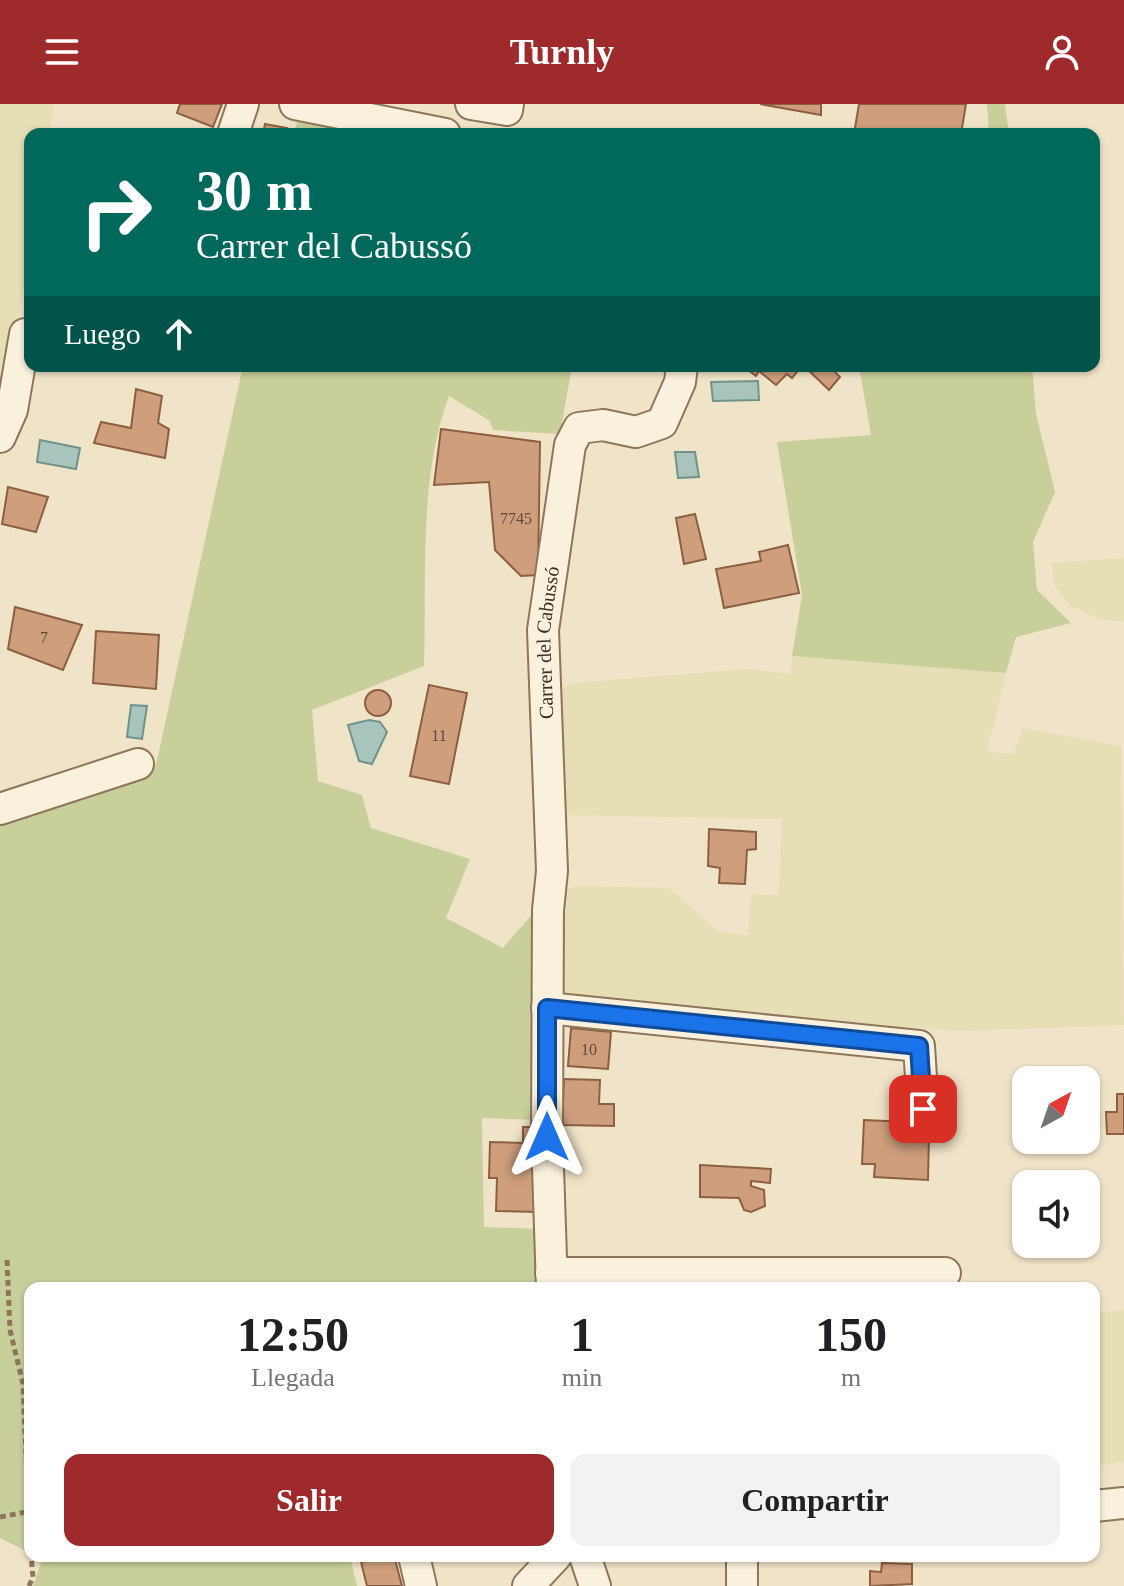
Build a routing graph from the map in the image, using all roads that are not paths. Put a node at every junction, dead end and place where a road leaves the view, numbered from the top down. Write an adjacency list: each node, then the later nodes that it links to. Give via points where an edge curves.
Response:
1 (243, 104): 6 (street)
2 (295, 104): 5 (street)
3 (471, 104): 4 (street, via 507,110)
4 (508, 104)
5 (435, 123)
6 (235, 128)
7 (24, 340): 9 (street, via 12,410)
8 (681, 372): 12 (street, Carrer del Cabussó, via 662,423 636,432 603,425 579,428 570,445 543,630 552,871)
9 (0, 437)
10 (138, 764): 11 (street)
11 (0, 809)
12 (547, 1008): 13 (street, via 919,1046); 15 (street, Carrer del Cabussó)
13 (923, 1109)
14 (945, 1273): 15 (street)
15 (552, 1281)
16 (1124, 1503): 17 (street)
17 (1100, 1505)
18 (415, 1562): 22 (street)
19 (550, 1562): 23 (street)
20 (587, 1562): 24 (street)
21 (742, 1562): 25 (street)
22 (421, 1586)
23 (528, 1586)
24 (595, 1586)
25 (742, 1586)

